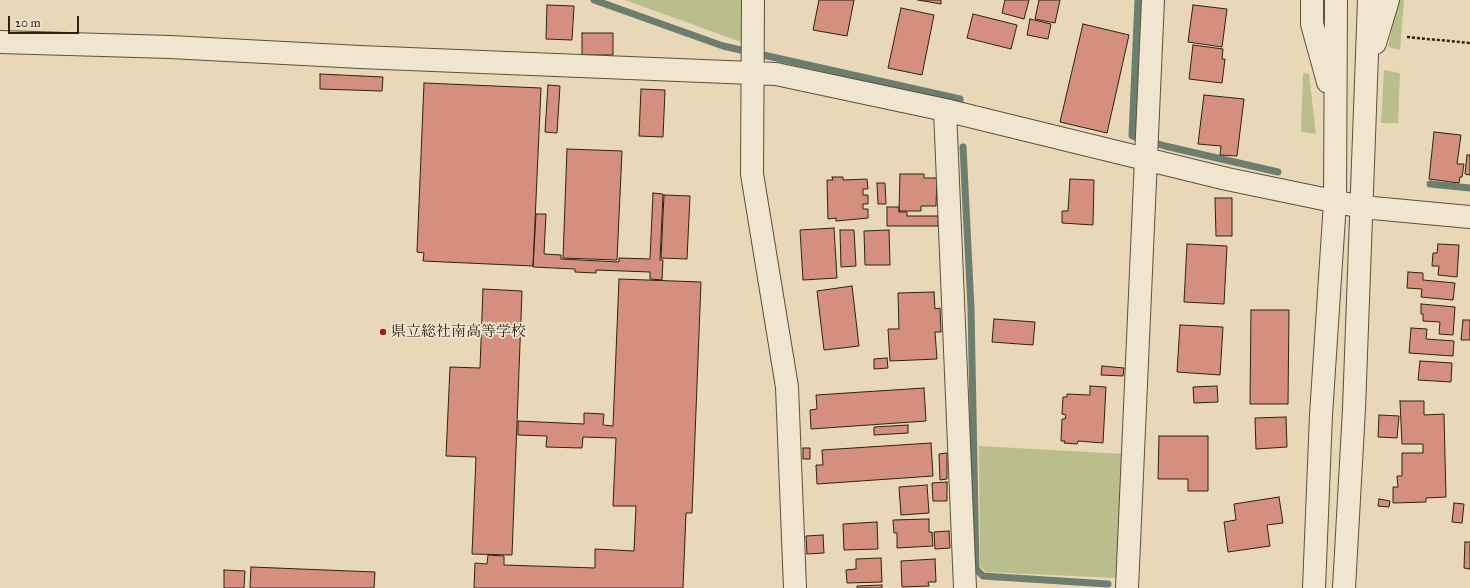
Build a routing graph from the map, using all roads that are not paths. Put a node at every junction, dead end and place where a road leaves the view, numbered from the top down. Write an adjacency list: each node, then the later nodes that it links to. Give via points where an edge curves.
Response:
1 (753, 0): 8 (street)
2 (1153, 0): 12 (street)
3 (1312, 0): 10 (street, via 1312,24)
4 (1336, 0): 10 (street)
5 (1369, 0): 9 (street)
6 (1388, 0): 9 (street)
7 (0, 42): 8 (street)
8 (752, 59): 11 (street, via 776,74); 16 (street, via 752,174 787,387)
9 (1367, 68): 14 (street)
10 (1335, 104): 13 (street)
11 (946, 110): 12 (street); 17 (street)
12 (1147, 147): 13 (street, via 1227,179); 18 (street)
13 (1335, 202): 14 (street); 19 (street, via 1321,416)
14 (1362, 207): 15 (street); 20 (street)
15 (1470, 217)
16 (795, 588)
17 (966, 588)
18 (1127, 588)
19 (1314, 588)
20 (1344, 588)

